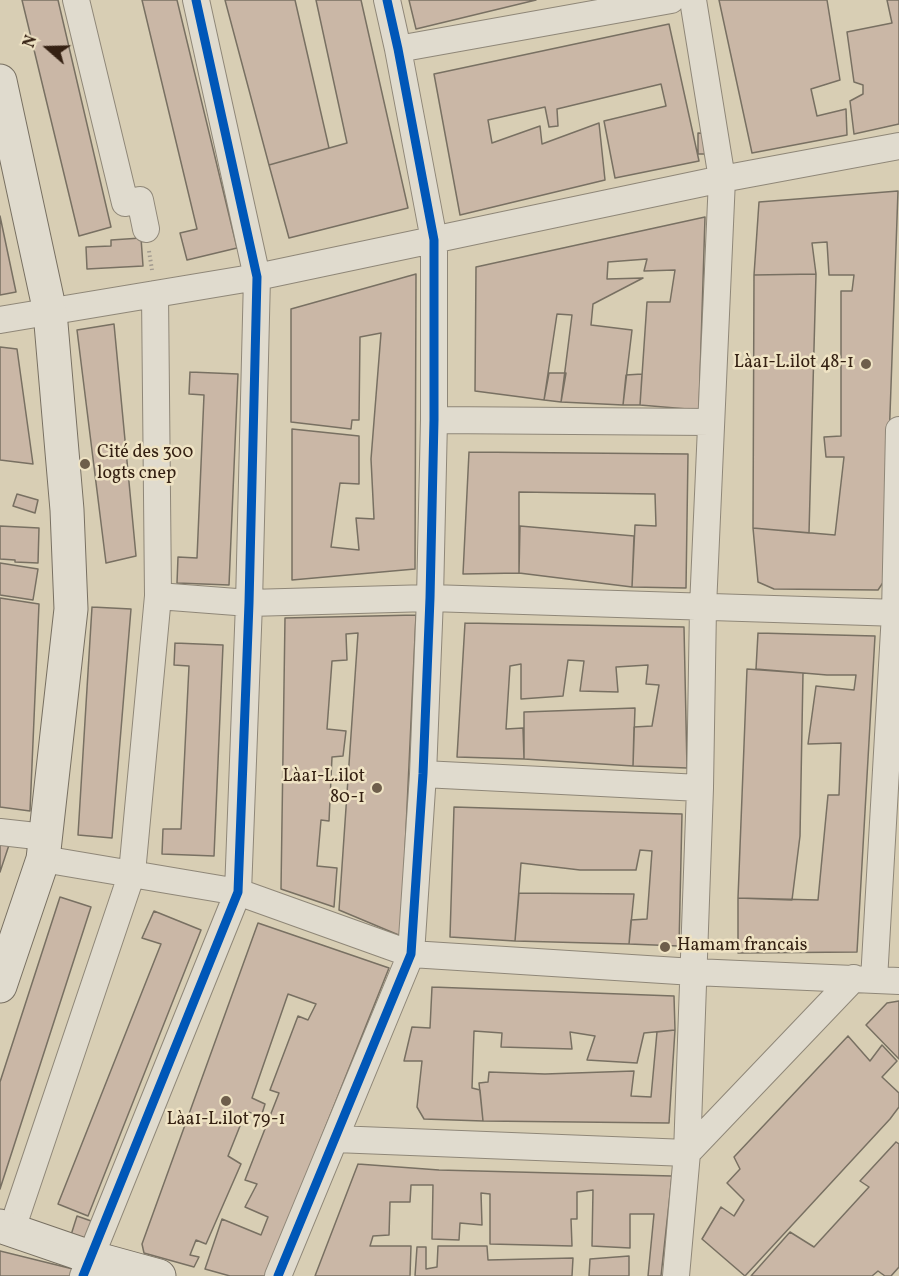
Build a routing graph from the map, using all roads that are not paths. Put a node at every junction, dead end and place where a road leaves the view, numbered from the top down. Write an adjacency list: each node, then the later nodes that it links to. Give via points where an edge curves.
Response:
1 (76, 0): 11 (street, via 125,203 140,200)
2 (196, 0): 13 (street)
3 (387, 0): 7 (street)
4 (671, 0): 6 (street)
5 (693, 0): 10 (street)
6 (574, 9): 7 (street)
7 (398, 49): 12 (street)
8 (0, 81): 15 (street)
9 (899, 146): 10 (street)
10 (722, 179): 12 (street); 18 (street)
11 (146, 229)
12 (434, 240): 13 (street); 17 (street)
13 (257, 277): 14 (street); 22 (street)
14 (155, 294): 15 (street); 20 (street)
15 (51, 312): 16 (street); 28 (street, via 71,609)
16 (0, 320)
17 (434, 420): 18 (street); 21 (street)
18 (711, 423): 23 (street)
19 (899, 430): 24 (street)
20 (158, 596): 22 (street); 29 (street)
21 (430, 597): 22 (street); 23 (street); 25 (street)
22 (249, 603): 30 (street)
23 (703, 607): 24 (street); 26 (street)
24 (897, 613): 33 (street)
25 (423, 774): 26 (street); 31 (street)
26 (700, 788): 32 (street)
27 (0, 832): 28 (street)
28 (44, 848): 29 (street); 35 (street)
29 (132, 873): 30 (street); 38 (street)
30 (238, 892): 31 (street); 39 (street)
31 (411, 954): 32 (street); 36 (street)
32 (694, 972): 33 (street); 37 (street)
33 (864, 979): 34 (street); 37 (street)
34 (899, 981)
35 (0, 986)
36 (335, 1139): 37 (street); 41 (street)
37 (687, 1153): 42 (street)
38 (6, 1227): 39 (street)
39 (87, 1267): 40 (street)
40 (159, 1276)
41 (278, 1276)
42 (676, 1276)

